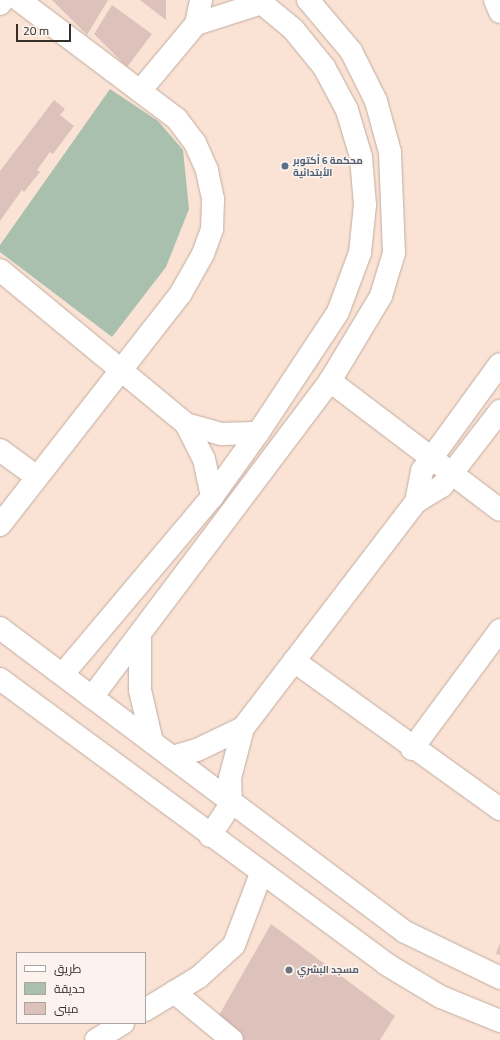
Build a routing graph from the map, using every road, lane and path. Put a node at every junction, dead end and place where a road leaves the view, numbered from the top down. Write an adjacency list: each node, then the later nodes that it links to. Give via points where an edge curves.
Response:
1 (3, 0): 7 (street)
2 (19, 0): 10 (street)
3 (201, 0): 9 (street)
4 (308, 0): 14 (street, via 351,51 376,101 390,152 395,208 394,253 381,296)
5 (495, 0): 8 (street)
6 (260, 2): 9 (street); 17 (street, via 293,29 324,67 347,110 360,157 365,205 360,253 338,312)
7 (0, 4)
8 (500, 12)
9 (196, 24): 10 (street)
10 (140, 91): 13 (street, via 177,119 195,143 207,170 213,200 212,230 203,254 181,293)
11 (0, 270): 13 (street)
12 (500, 364): 19 (street)
13 (121, 369): 16 (street); 21 (street)
14 (330, 381): 19 (street); 28 (street)
15 (500, 411): 20 (street)
16 (186, 424): 17 (street, via 222,434); 22 (street, via 204,459)
17 (258, 433): 22 (street)
18 (0, 450): 21 (street)
19 (431, 458): 20 (street); 23 (street, via 422,471)
20 (452, 474): 23 (street, via 431,495); 24 (street)
21 (37, 477): 25 (street)
22 (212, 497): 30 (street)
23 (416, 502): 29 (street)
24 (500, 510)
25 (0, 525)
26 (0, 628): 30 (street)
27 (500, 630): 35 (street)
28 (140, 636): 32 (street); 34 (street, via 140,690)
29 (294, 661): 33 (street); 35 (street)
30 (62, 674): 32 (street)
31 (0, 679): 39 (street)
32 (92, 697): 34 (street)
33 (243, 728): 36 (street, via 197,750); 37 (street, via 230,778)
34 (152, 742): 36 (street)
35 (412, 749): 38 (street)
36 (172, 757): 37 (street)
37 (231, 804): 39 (street); 41 (street, via 405,932)
38 (500, 809)
39 (210, 836): 40 (street)
40 (261, 874): 42 (street, via 234,945 218,962); 44 (street, via 393,968 440,997)
41 (500, 978)
42 (174, 992): 43 (street); 47 (street)
43 (146, 1009)
44 (500, 1021)
45 (122, 1024): 46 (street)
46 (96, 1040)
47 (232, 1040)

